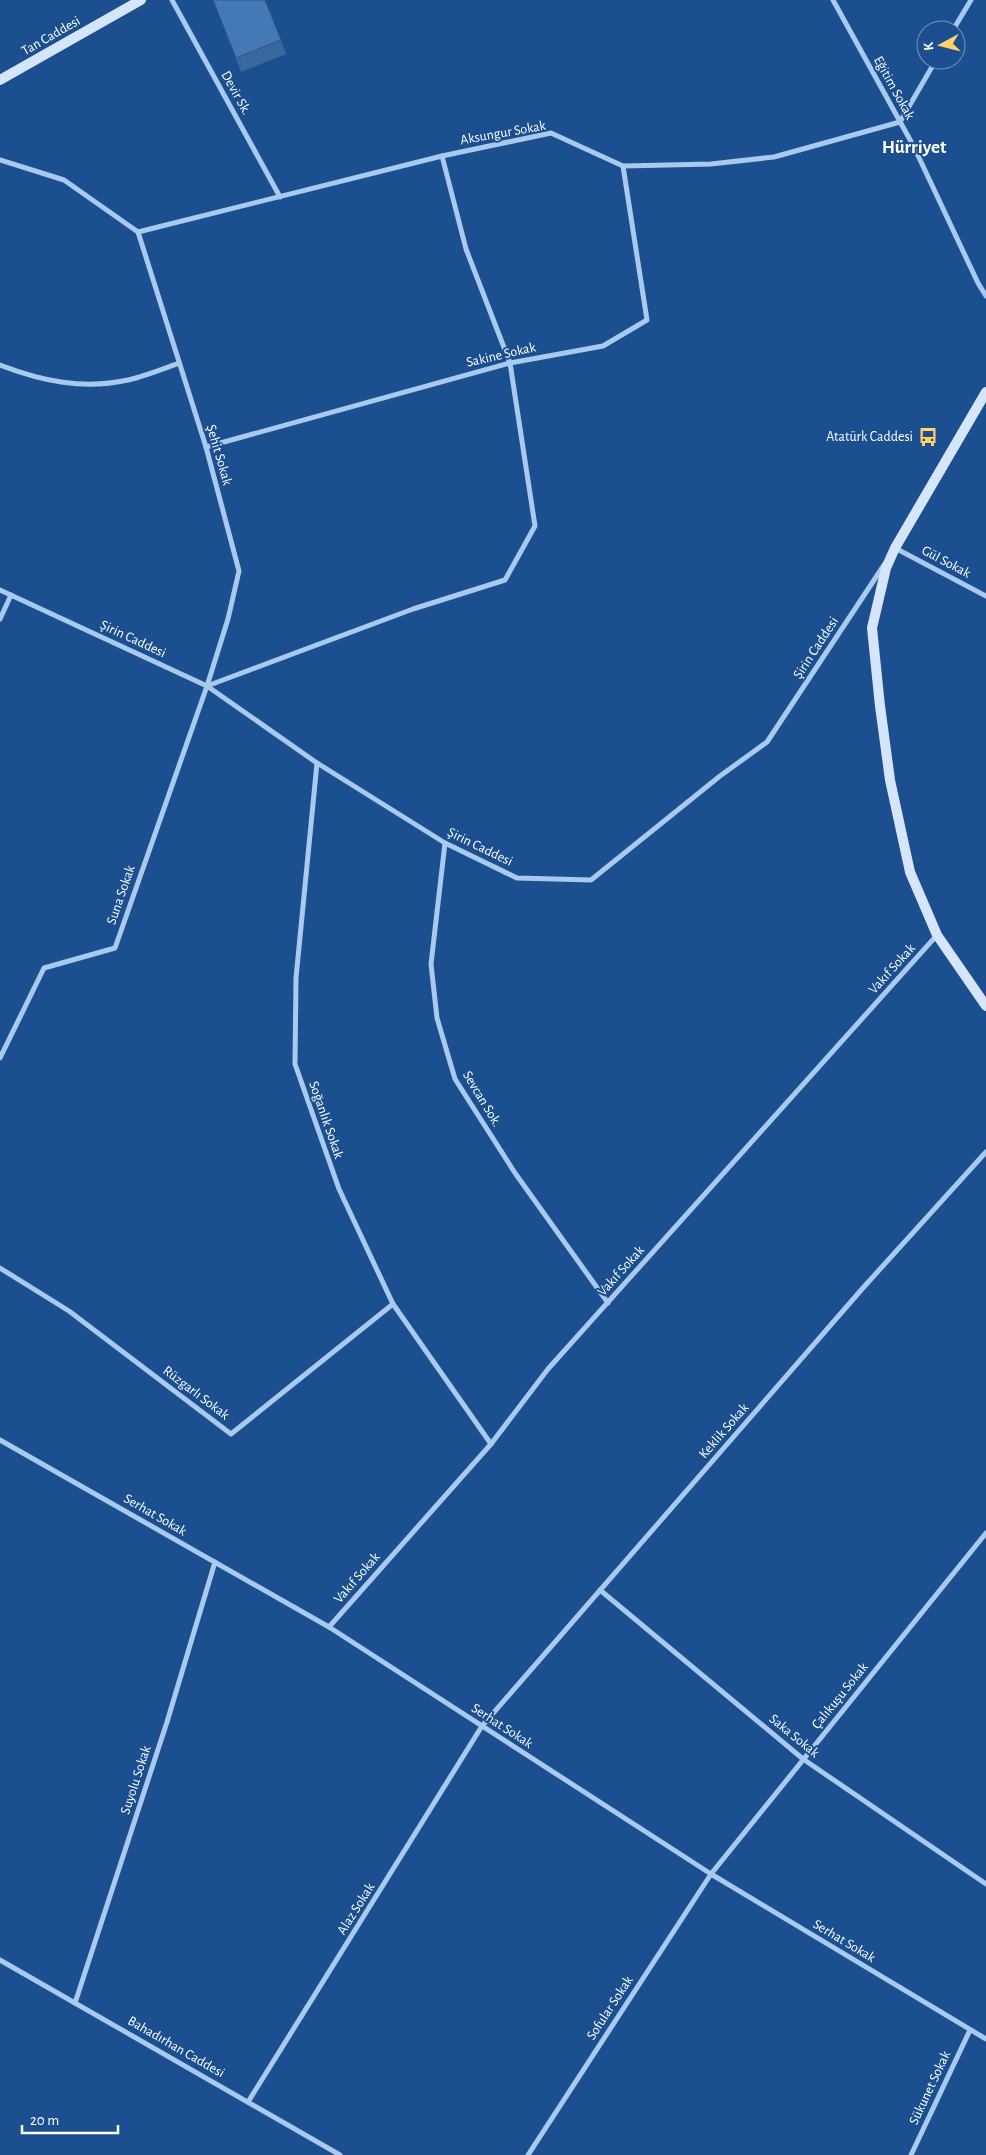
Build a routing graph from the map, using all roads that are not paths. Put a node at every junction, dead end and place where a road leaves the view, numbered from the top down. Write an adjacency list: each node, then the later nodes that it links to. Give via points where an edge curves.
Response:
1 (141, 0): 7 (main road, Tan Caddesi)
2 (172, 0): 12 (street, Devir Sk.)
3 (833, 0): 8 (street, Eğitim Sokak)
4 (971, 0): 5 (street)
5 (959, 20)
6 (930, 70): 8 (street)
7 (0, 80)
8 (900, 122): 11 (street, Aksungur Sokak, via 774,157 711,164); 14 (street, Eğitim Sokak)
9 (442, 156): 11 (street, Aksungur Sokak, via 551,133); 12 (street, Aksungur Sokak); 16 (street, via 466,249)
10 (0, 160): 13 (street, via 64,180)
11 (623, 166): 16 (street, Sakine Sokak, via 647,320 603,346)
12 (280, 197): 13 (street, Aksungur Sokak)
13 (138, 232): 15 (street, Şehit Sokak)
14 (986, 296)
15 (180, 363): 17 (street, via 130,380 86,385 44,380); 19 (street, Şehit Sokak)
16 (510, 363): 19 (street, Sakine Sokak); 25 (street, via 535,526 505,580 413,609)
17 (0, 365)
18 (986, 392): 20 (main road)
19 (206, 447): 25 (street, Şehit Sokak, via 239,571 228,620)
20 (895, 548): 23 (street, Gül Sokak); 27 (street, Şirin Caddesi, via 767,742 591,880 517,878); 28 (main road, via 886,568 872,628 880,706 890,780 910,872)
21 (0, 590): 22 (street, Şirin Caddesi)
22 (12, 595): 24 (street); 25 (street, Şirin Caddesi)
23 (986, 596)
24 (0, 619)
25 (207, 686): 26 (street, Şirin Caddesi); 30 (street, Suna Sokak, via 115,948 44,968)
26 (317, 763): 27 (street, Şirin Caddesi); 34 (street, Soğanlık Sokak, via 296,978 295,1064 339,1189)
27 (445, 843): 33 (street, Sevcan Sok., via 431,964 437,1018 455,1079 515,1173)
28 (937, 935): 29 (main road); 33 (street, Vakıf Sokak)
29 (986, 1006)
30 (0, 1058)
31 (986, 1152): 39 (street, Keklik Sokak)
32 (0, 1268): 34 (street, Rüzgarlı Sokak, via 69,1311 232,1434)
33 (608, 1303): 36 (street, Vakıf Sokak, via 548,1369)
34 (393, 1304): 36 (street, Soğanlık Sokak)
35 (0, 1440): 38 (street, Serhat Sokak)
36 (491, 1444): 40 (street, Vakıf Sokak)
37 (986, 1532): 42 (street, Çalıkuşu Sokak)
38 (215, 1562): 40 (street, Serhat Sokak); 46 (street, Suyolu Sokak, via 167,1722)
39 (600, 1590): 41 (street, Keklik Sokak); 42 (street, Saka Sokak)
40 (329, 1627): 41 (street, Serhat Sokak)
41 (482, 1726): 43 (street, Serhat Sokak); 49 (street, Alaz Sokak)
42 (803, 1759): 43 (street, Çalıkuşu Sokak); 44 (street, Saka Sokak)
43 (711, 1874): 47 (street, Serhat Sokak); 51 (street, Sofular Sokak)
44 (986, 1884)
45 (0, 1960): 46 (street, Bahadırhan Caddesi)
46 (75, 2003): 49 (street, Bahadırhan Caddesi)
47 (970, 2030): 48 (street, Serhat Sokak); 52 (street, Sükunet Sokak)
48 (986, 2039)
49 (248, 2102): 50 (street, Bahadırhan Caddesi)
50 (340, 2155)
51 (528, 2155)
52 (911, 2155)

